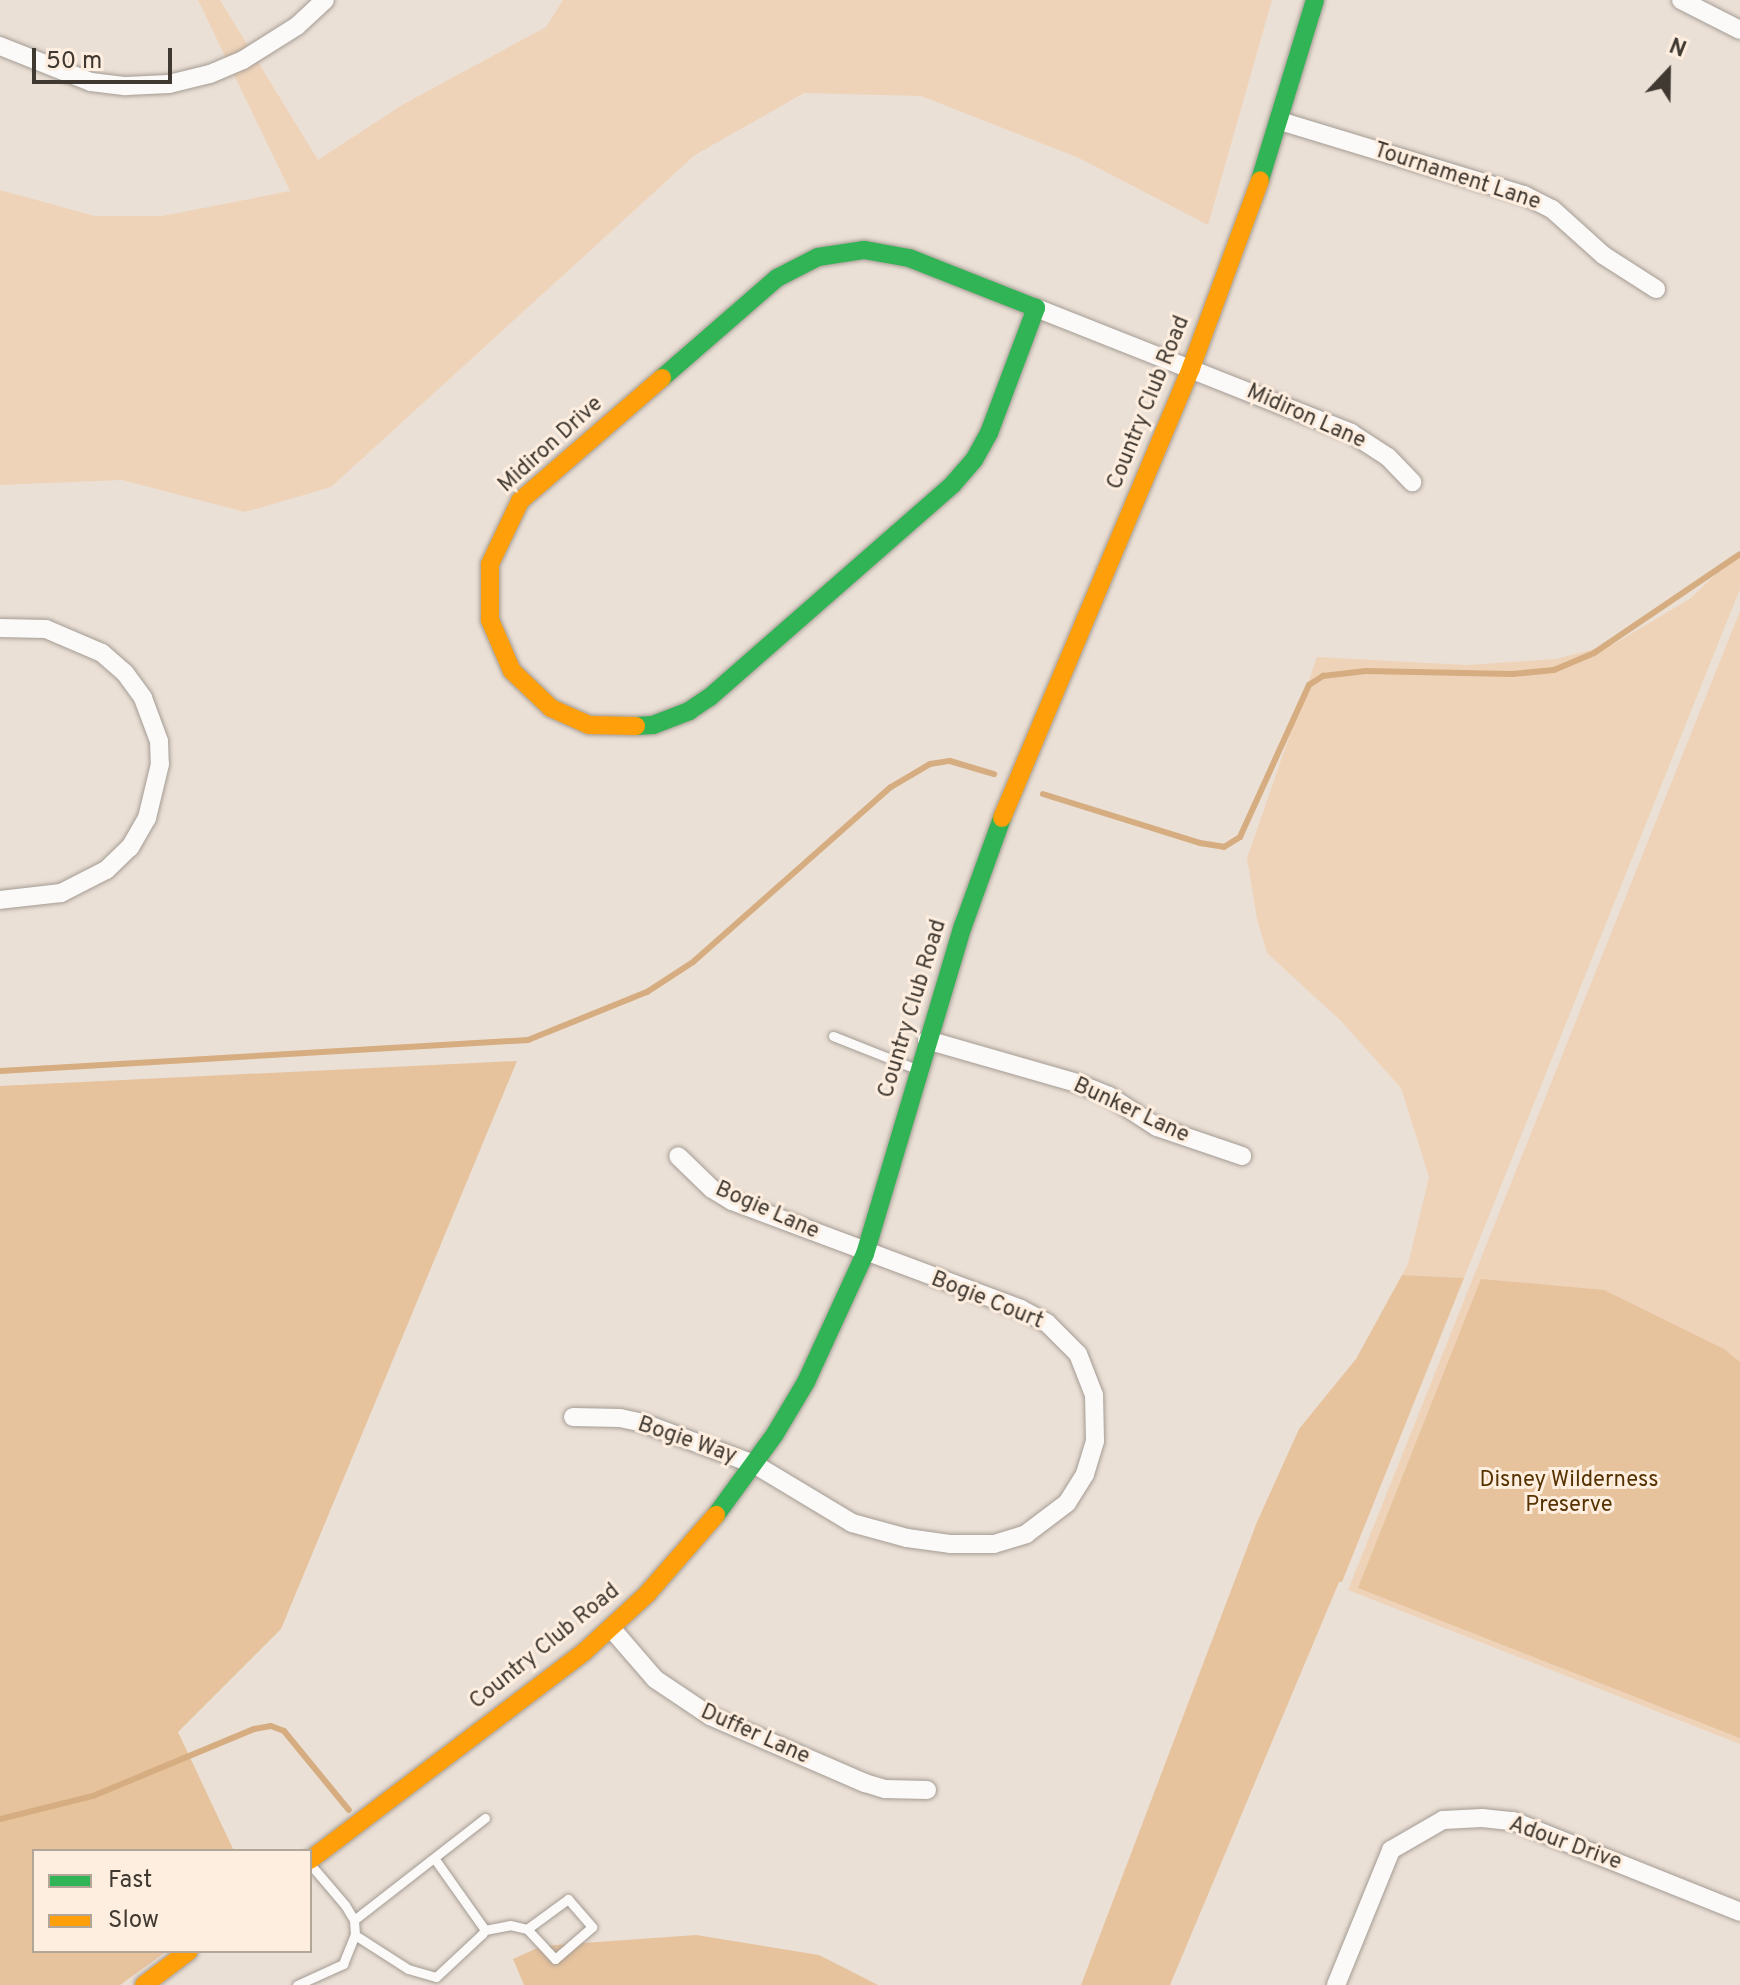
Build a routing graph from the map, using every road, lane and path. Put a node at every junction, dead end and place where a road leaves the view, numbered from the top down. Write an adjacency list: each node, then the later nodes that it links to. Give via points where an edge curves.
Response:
1 (325, 0): 5 (street, via 297,26 243,60 169,84 91,82)
2 (1315, 0): 6 (street, Country Club Road)
3 (1681, 0): 4 (street)
4 (1740, 30)
5 (0, 46)
6 (1280, 121): 7 (street, Tournament Lane, via 1524,195 1552,209 1603,255); 9 (street, Country Club Road)
7 (1656, 289)
8 (1036, 308): 8 (street, Midiron Drive, via 909,258 864,250 818,257 777,278 520,501 498,537 487,592 493,634 512,671 551,708 589,725 653,725 710,697 974,460); 9 (street, Midiron Drive)
9 (1191, 368): 10 (street, Midiron Lane, via 1351,433 1388,457); 14 (street, Country Club Road, via 1013,790)
10 (1412, 482)
11 (0, 628): 12 (street, via 46,629 102,653 143,698 159,741 160,764 147,818 130,847 106,870 61,893)
12 (0, 900)
13 (833, 1036): 15 (lane)
14 (927, 1040): 15 (street, Country Club Road); 17 (street, Bunker Lane, via 1077,1083 1109,1096 1157,1127)
15 (919, 1070): 18 (street, Country Club Road)
16 (678, 1156): 18 (street, Bogie Lane, via 732,1201)
17 (1242, 1156)
18 (865, 1254): 20 (street, Country Club Road, via 806,1382); 20 (street, Bogie Court, via 1021,1309 1058,1332 1085,1367 1094,1395 1095,1441 1085,1474 1061,1509 1026,1534 994,1544 950,1544 852,1523)
19 (573, 1417): 20 (street, Bogie Way, via 643,1423)
20 (754, 1464): 21 (street, Country Club Road, via 686,1552)
21 (611, 1628): 22 (street, Duffer Lane, via 655,1679 710,1716 865,1783); 25 (street, Country Club Road)
22 (927, 1790)
23 (485, 1818): 24 (lane)
24 (434, 1858): 28 (lane); 30 (lane)
25 (312, 1860)
26 (312, 1865): 28 (lane)
27 (1740, 1912): 35 (street, Adour Drive, via 1513,1821 1443,1820 1391,1850)
28 (354, 1920): 31 (lane)
29 (527, 1929): 29 (lane, via 568,1899 592,1927 555,1959); 30 (lane, via 510,1925)
30 (485, 1930): 31 (lane, via 436,1977 408,1969)
31 (355, 1935): 34 (lane, via 343,1964)
32 (186, 1953): 33 (street)
33 (144, 1985)
34 (297, 1985)
35 (1336, 1985)

